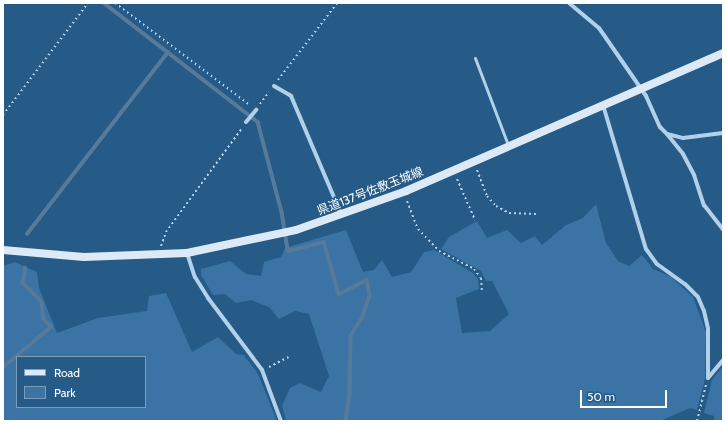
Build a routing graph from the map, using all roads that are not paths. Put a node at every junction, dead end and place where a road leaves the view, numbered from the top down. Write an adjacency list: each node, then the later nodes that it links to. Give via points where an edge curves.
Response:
1 (569, 3): 5 (street, via 600,28)
2 (723, 52): 5 (main road, 県道137号佐敷玉城線)
3 (475, 58): 11 (lane)
4 (274, 86): 12 (street, via 291,96)
5 (641, 88): 6 (main road, 県道137号佐敷玉城線); 10 (street, via 660,127)
6 (603, 105): 11 (main road, 県道137号佐敷玉城線); 16 (street, via 646,249 657,264 698,297 704,312 708,329 708,378)
7 (256, 110): 8 (street)
8 (246, 122)
9 (723, 133): 10 (street, via 683,138)
10 (667, 134): 13 (street, via 683,154 694,175 704,205)
11 (509, 146): 12 (main road, 県道137号佐敷玉城線)
12 (342, 216): 15 (main road, 県道137号佐敷玉城線, via 278,235)
13 (723, 229)
14 (3, 250): 15 (main road, 県道137号佐敷玉城線, via 84,257)
15 (187, 253): 17 (street, via 195,277 208,298 262,370)
16 (723, 360)
17 (281, 421)

